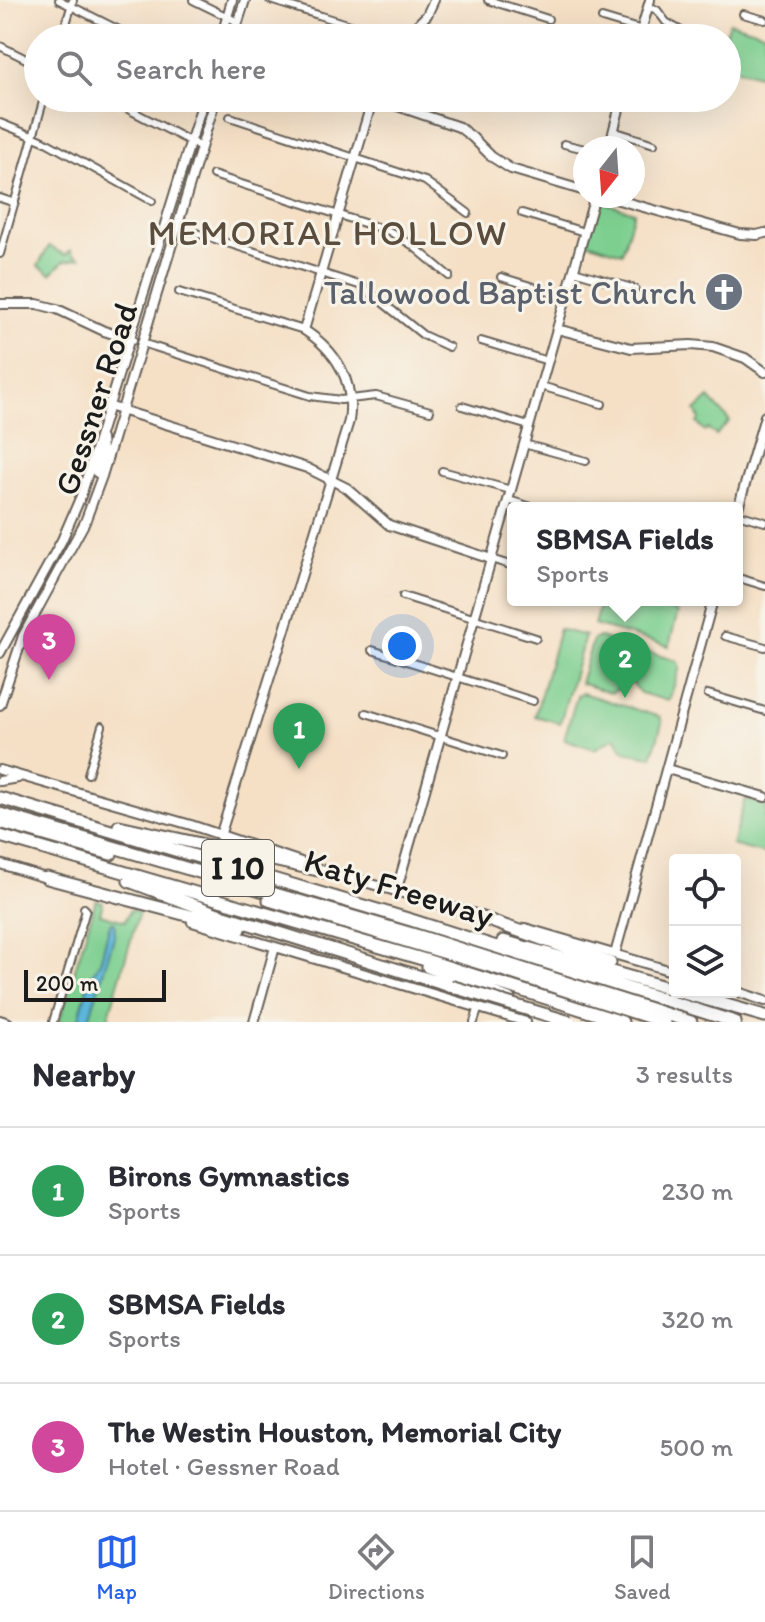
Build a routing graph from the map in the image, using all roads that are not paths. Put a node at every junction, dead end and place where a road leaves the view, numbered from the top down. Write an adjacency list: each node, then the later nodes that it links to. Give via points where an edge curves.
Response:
1 (59, 0): 8 (street)
2 (193, 0): 11 (street)
3 (232, 0): 11 (street)
4 (245, 0): 15 (street)
5 (270, 0): 19 (street)
6 (434, 0): 20 (street)
7 (488, 0): 13 (street)
8 (72, 2): 16 (street); 17 (street)
9 (650, 3): 22 (street); 23 (street)
10 (743, 14): 14 (street)
11 (227, 18): 15 (street); 18 (street)
12 (602, 18): 21 (street)
13 (548, 19)
14 (765, 20)
15 (238, 22)
16 (66, 24)
17 (110, 24)
18 (225, 24)
19 (347, 24)
20 (418, 24)
21 (616, 24)
22 (643, 24)
23 (669, 24)
24 (0, 46): 25 (street)
25 (24, 58)
26 (40, 112): 37 (street)
27 (133, 112): 38 (street)
28 (200, 112): 38 (street, Gessner Road)
29 (212, 112): 42 (street, Gessner Road)
30 (370, 112): 43 (street)
31 (415, 112): 45 (street, via 459,127 511,169)
32 (618, 112): 35 (street)
33 (230, 117): 43 (street)
34 (0, 123): 37 (street)
35 (613, 131): 36 (street); 40 (street)
36 (612, 136)
37 (32, 137): 47 (street); 48 (street)
38 (191, 143): 42 (street); 57 (street, Gessner Road)
39 (564, 144): 41 (street)
40 (654, 144)
41 (573, 146)
42 (201, 147): 59 (street, Gessner Road)
43 (356, 156): 51 (street, via 425,181); 53 (street)
44 (213, 175): 53 (street)
45 (573, 187)
46 (0, 198): 48 (street)
47 (152, 201)
48 (15, 203): 58 (street)
49 (645, 207): 56 (street, via 740,234)
50 (591, 208): 54 (street)
51 (468, 213)
52 (522, 213): 54 (street)
53 (339, 214): 61 (street); 62 (street, via 401,237)
54 (584, 232): 60 (street)
55 (196, 233): 61 (street)
56 (765, 233)
57 (157, 251): 59 (street); 70 (street, Gessner Road)
58 (0, 254)
59 (169, 255): 72 (street, Gessner Road)
60 (574, 271): 64 (street); 66 (street)
61 (322, 272): 69 (street); 73 (street, via 362,286 423,335)
62 (449, 276)
63 (501, 277): 66 (street)
64 (635, 289)
65 (179, 292): 69 (street)
66 (566, 297): 68 (street)
67 (0, 304): 70 (street, via 57,309)
68 (557, 329): 74 (street); 75 (street, via 617,346 713,347)
69 (304, 330): 77 (street, via 333,354)
70 (130, 339): 72 (street); 79 (street, Gessner Road)
71 (481, 341): 74 (street)
72 (142, 343): 77 (street, via 310,396); 81 (street, Gessner Road)
73 (449, 347)
74 (548, 361): 76 (street)
75 (765, 372)
76 (541, 386): 78 (street); 84 (street)
77 (351, 398): 82 (street, via 376,396); 90 (street)
78 (602, 404)
79 (108, 406): 81 (street); 85 (street, Gessner Road)
80 (462, 406): 84 (street)
81 (122, 409): 89 (street, Gessner Road); 90 (street)
82 (430, 411)
83 (765, 416): 94 (street)
84 (529, 426): 86 (street)
85 (100, 434): 89 (street, via 96,472); 109 (street, Gessner Road, via 72,519)
86 (524, 444): 87 (street); 91 (street)
87 (586, 461)
88 (442, 471): 91 (street)
89 (102, 476): 113 (street, Gessner Road, via 85,522 23,636)
90 (332, 480): 98 (street, via 389,525); 128 (street)
91 (510, 495): 92 (street); 93 (street)
92 (508, 502)
93 (523, 502)
94 (740, 502)
95 (507, 505): 98 (street)
96 (743, 515): 97 (street)
97 (765, 522)
98 (491, 559): 99 (street); 104 (street)
99 (507, 564)
100 (743, 579): 101 (street)
101 (765, 586)
102 (403, 596): 104 (street)
103 (711, 606): 119 (street)
104 (474, 618): 106 (street); 110 (street)
105 (725, 636): 107 (street)
106 (536, 638)
107 (765, 647)
108 (372, 650): 110 (street)
109 (0, 653)
110 (457, 677): 112 (street); 117 (street)
111 (708, 694): 114 (street)
112 (533, 701)
113 (0, 705)
114 (765, 711)
115 (366, 713): 117 (street)
116 (102, 726): 121 (street)
117 (440, 736): 118 (street); 134 (street)
118 (502, 756)
119 (667, 769): 124 (street); 140 (street)
120 (0, 770): 122 (street)
121 (88, 774)
122 (27, 778): 123 (street); 128 (street)
123 (0, 781)
124 (765, 797)
125 (0, 798): 126 (highway, Katy Freeway / I 10)
126 (65, 816): 132 (highway); 137 (highway, Katy Freeway / I 10)
127 (4, 819): 160 (highway); 161 (highway, via 433,940)
128 (220, 836): 132 (street)
129 (2, 837): 130 (highway, Katy Freeway / I 10)
130 (58, 853): 138 (highway, Katy Freeway / I 10); 143 (highway, via 194,906)
131 (0, 864): 133 (street)
132 (345, 876): 134 (street)
133 (47, 878): 139 (street); 143 (highway)
134 (396, 892): 136 (street)
135 (84, 908): 154 (street)
136 (468, 913): 140 (street); 142 (highway)
137 (411, 920): 144 (highway); 162 (highway, Katy Freeway / I 10)
138 (364, 942): 158 (highway); 159 (highway, Katy Freeway / I 10)
139 (275, 947): 149 (street); 155 (street)
140 (615, 954): 141 (street)
141 (669, 970)
142 (669, 982)
143 (448, 986): 158 (highway, bridge)
144 (669, 988)
145 (741, 993): 148 (street)
146 (704, 998): 150 (highway)
147 (715, 998): 150 (highway)
148 (765, 1001)
149 (479, 1007): 156 (street); 157 (street)
150 (744, 1009): 151 (highway)
151 (765, 1015)
152 (0, 1019): 153 (street)
153 (9, 1022)
154 (53, 1022)
155 (254, 1022)
156 (474, 1022)
157 (526, 1022)
158 (568, 1022)
159 (622, 1022)
160 (664, 1022)
161 (691, 1022)
162 (735, 1022)

